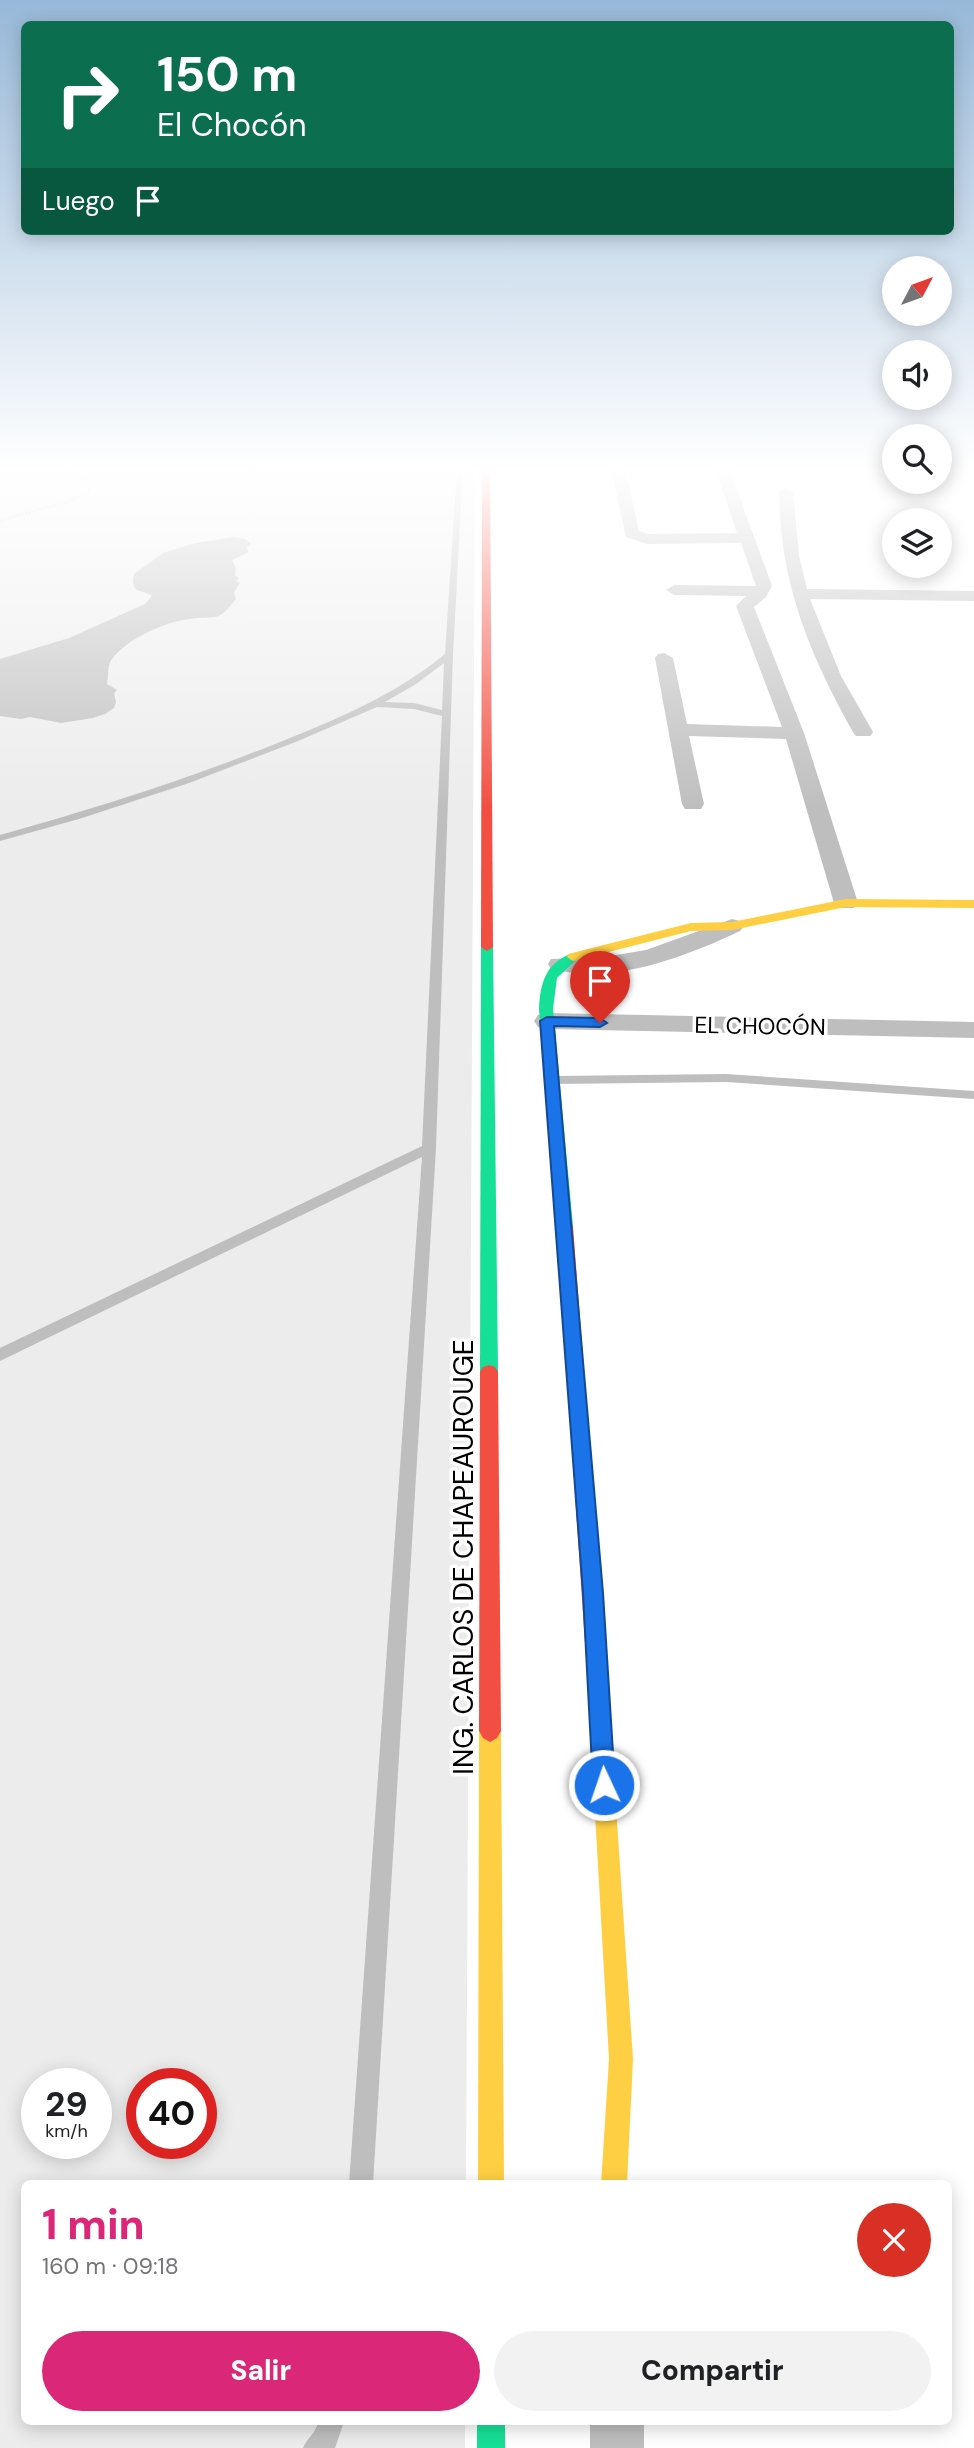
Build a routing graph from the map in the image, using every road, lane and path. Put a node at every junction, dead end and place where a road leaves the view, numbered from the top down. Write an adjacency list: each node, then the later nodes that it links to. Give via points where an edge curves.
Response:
1 (453, 582): 9 (lane)
2 (486, 582): 29 (street, ING. CARLOS DE CHAPEAUROUGE)
3 (763, 582): 6 (street)
4 (798, 582): 7 (street)
5 (674, 590): 6 (street)
6 (761, 591): 15 (street, via 745,606)
7 (800, 594): 8 (street); 14 (street, via 810,631)
8 (974, 596)
9 (449, 655): 11 (lane); 12 (lane)
10 (664, 657): 13 (street)
11 (378, 705): 12 (lane, via 414,706); 17 (lane, via 187,782)
12 (446, 714): 26 (lane)
13 (678, 730): 15 (street); 16 (street)
14 (863, 732)
15 (794, 733): 18 (street)
16 (693, 804)
17 (0, 838)
18 (846, 904): 19 (street); 20 (street)
19 (974, 904)
20 (732, 926): 21 (street, via 702,940 611,966)
21 (560, 964): 22 (street, via 550,975)
22 (546, 1015): 23 (street, EL CHOCÓN); 24 (street)
23 (974, 1030)
24 (554, 1080): 25 (lane, via 726,1078); 30 (street, via 593,1593 621,2059)
25 (974, 1095)
26 (429, 1148): 27 (lane); 28 (lane)
27 (0, 1355)
28 (361, 2180)
29 (491, 2180)
30 (614, 2180)
31 (330, 2425): 34 (lane, via 327,2438)
32 (491, 2425): 35 (street)
33 (617, 2425): 36 (street)
34 (316, 2448)
35 (491, 2448)
36 (617, 2448)

